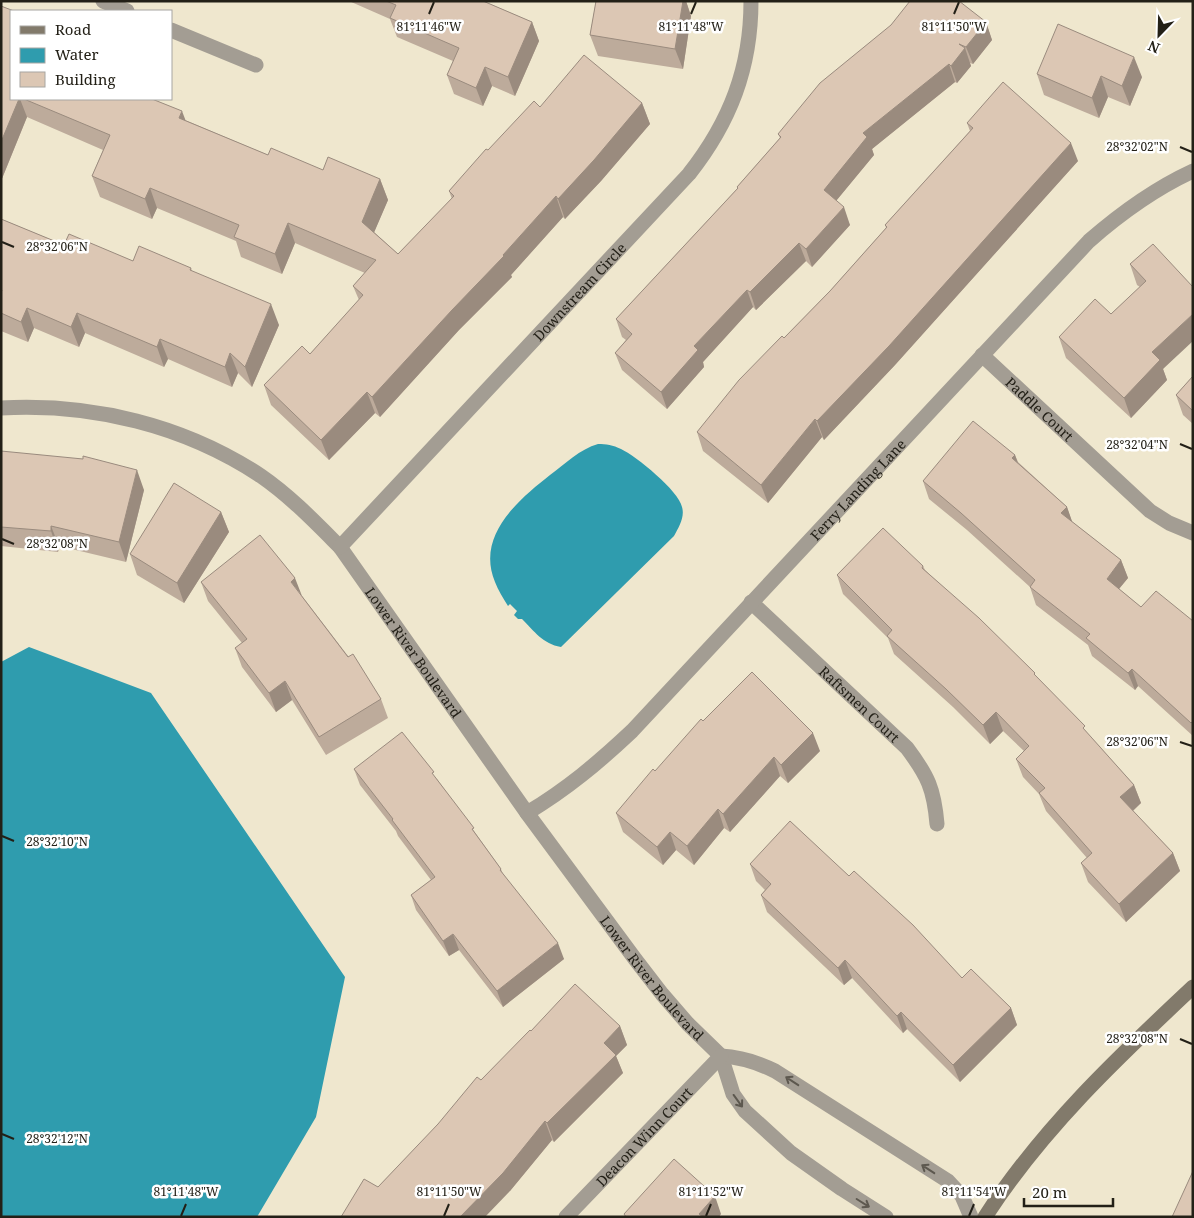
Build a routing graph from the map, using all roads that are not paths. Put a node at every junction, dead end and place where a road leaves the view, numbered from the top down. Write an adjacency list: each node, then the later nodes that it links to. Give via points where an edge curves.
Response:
1 (103, 1): 3 (street)
2 (751, 1): 10 (street, Downstream Circle, via 748,48 741,77 721,129 707,152)
3 (125, 10)
4 (172, 30): 5 (street)
5 (256, 65)
6 (1193, 171): 7 (street, Ferry Landing Lane, via 1154,191 1089,241)
7 (982, 355): 9 (street, Paddle Court, via 1150,511); 11 (street, Ferry Landing Lane)
8 (1, 408): 10 (street, Lower River Boulevard, via 57,407 98,412 199,442 231,458 288,497)
9 (1193, 533)
10 (340, 547): 12 (street, Lower River Boulevard)
11 (751, 602): 12 (street, Ferry Landing Lane, via 626,737 582,777); 13 (street, Raftsmen Court, via 907,748 928,782 935,800)
12 (527, 813): 15 (street, Lower River Boulevard, via 662,994)
13 (937, 824)
14 (1193, 987): 19 (street, via 1074,1102)
15 (721, 1056): 16 (street, Deacon Winn Court); 17 (street, Lower River Boulevard, one-way to 17, via 733,1094 745,1111 791,1153); 18 (street, one-way to 15, via 962,1196 948,1181 775,1071 740,1057)
16 (566, 1217)
17 (886, 1217)
18 (971, 1217)
19 (985, 1217)

